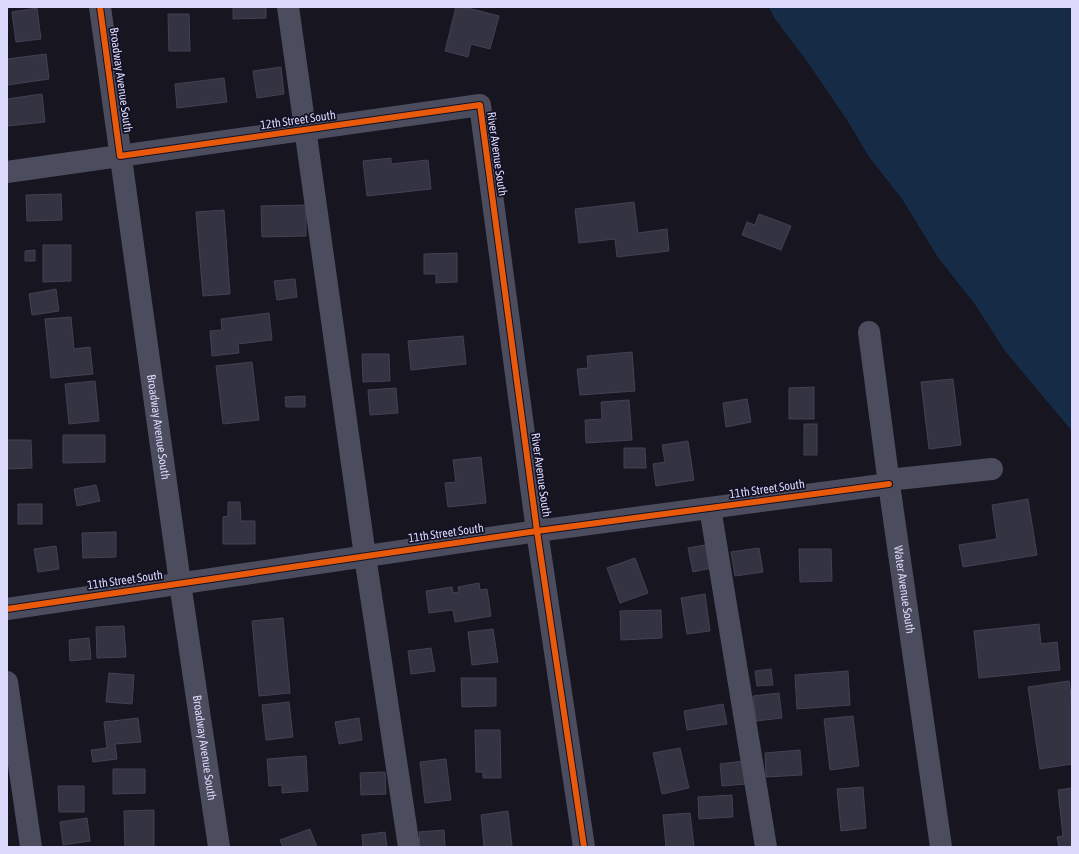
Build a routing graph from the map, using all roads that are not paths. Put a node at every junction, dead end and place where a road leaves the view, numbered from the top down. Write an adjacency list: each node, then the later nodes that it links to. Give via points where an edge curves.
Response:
1 (100, 7): 5 (street, Broadway Avenue South)
2 (288, 7): 4 (street)
3 (480, 105): 4 (street, 12th Street South); 11 (street, River Avenue South)
4 (306, 130): 5 (street, 12th Street South); 12 (street)
5 (120, 156): 6 (street, 12th Street South); 13 (street, Broadway Avenue South)
6 (7, 172)
7 (869, 332): 9 (street, Water Avenue South)
8 (992, 469): 9 (street, 11th Street South)
9 (889, 482): 10 (street, 11th Street South); 21 (street, Water Avenue South)
10 (710, 508): 11 (street, 11th Street South); 20 (street)
11 (537, 531): 12 (street, 11th Street South); 19 (street, River Avenue South)
12 (366, 556): 13 (street, 11th Street South); 18 (street)
13 (180, 583): 14 (street, 11th Street South); 17 (street, Broadway Avenue South)
14 (7, 609)
15 (7, 682): 16 (street)
16 (31, 847)
17 (218, 847)
18 (409, 847)
19 (584, 847)
20 (766, 847)
21 (941, 847)

